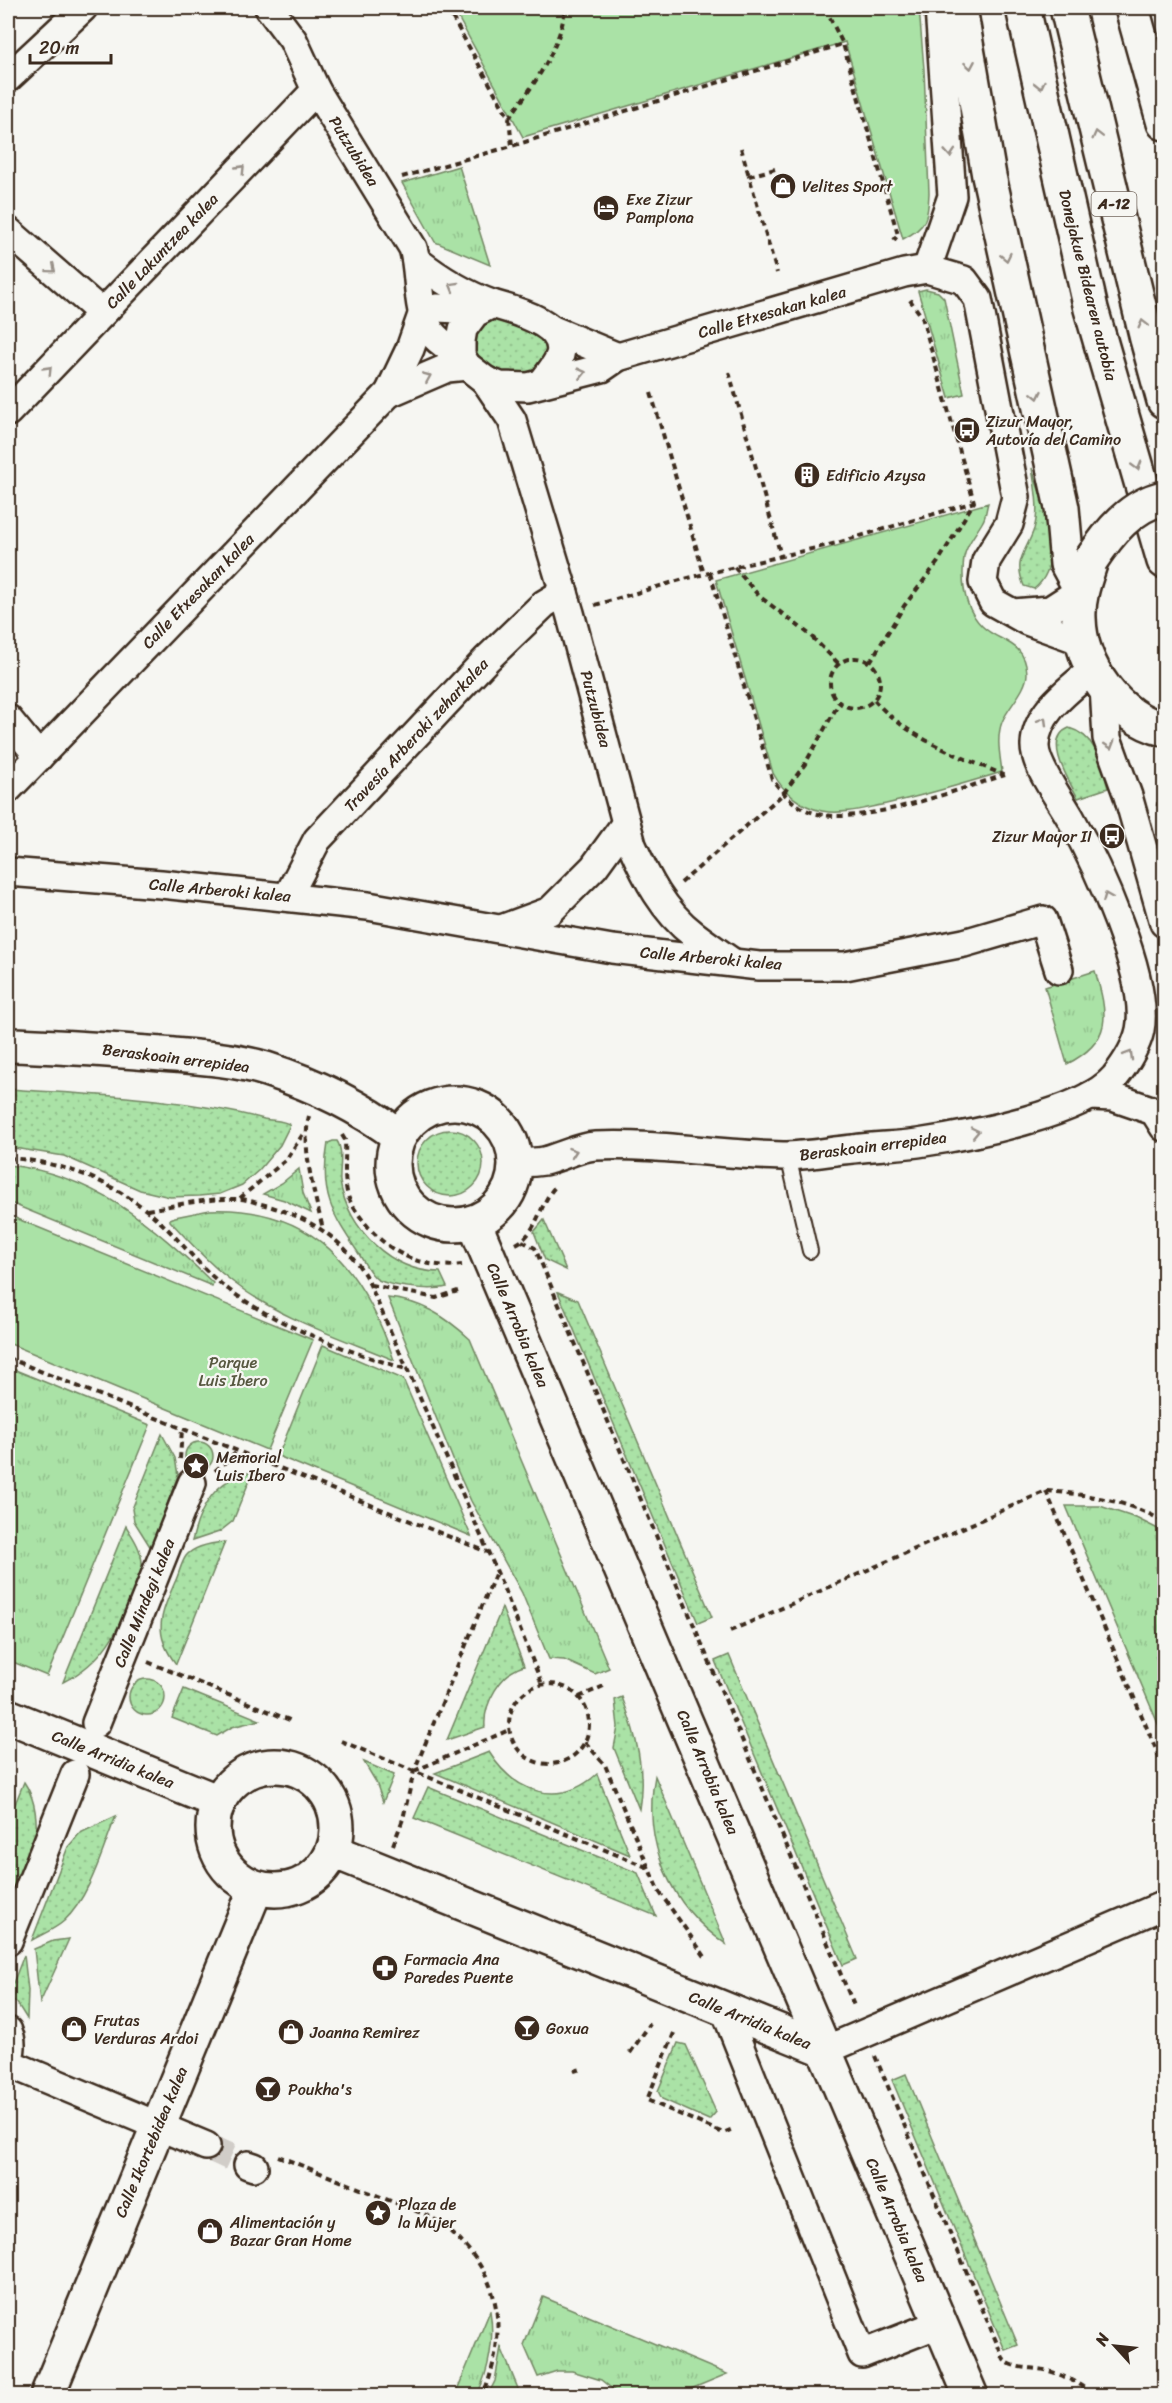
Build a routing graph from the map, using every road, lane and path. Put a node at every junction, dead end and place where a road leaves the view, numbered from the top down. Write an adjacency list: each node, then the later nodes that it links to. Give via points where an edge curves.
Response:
1 (83, 8): 15 (street)
2 (269, 8): 12 (street, Putzubidea)
3 (287, 8): 12 (street, Putzubidea)
4 (447, 8): 18 (path)
5 (565, 8): 18 (path, via 543,68)
6 (825, 8): 13 (path)
7 (939, 8): 28 (street, one-way to 28, via 952,196)
8 (960, 8): 51 (main road, one-way to 51, via 989,176 1062,508 1067,564)
9 (1023, 8): 47 (main road, Donejakue Bidearen autobia / A-12, one-way to 47, via 1091,309)
10 (1067, 8): 41 (main road, A-12, one-way to 10)
11 (1132, 8): 14 (main road)
12 (293, 40): 16 (street, Putzubidea)
13 (843, 44): 20 (path); 26 (path, via 898,235)
14 (1144, 51): 17 (street); 19 (main road)
15 (8, 78)
16 (316, 90): 27 (street, Putzubidea, via 378,189); 33 (street, Calle Lakuntzea kalea, one-way to 16)
17 (1164, 106)
18 (509, 118): 20 (path)
19 (1164, 123)
20 (512, 146): 24 (path)
21 (741, 147): 23 (path)
22 (775, 169): 23 (path)
23 (749, 176): 29 (path)
24 (396, 179)
25 (8, 231): 33 (street, one-way to 33)
26 (894, 240)
27 (417, 261): 31 (street, Putzubidea, one-way to 27); 32 (street, Putzubidea)
28 (927, 269): 35 (street, Calle Etxesakan kalea); 53 (street, Calle Etxesakan kalea, via 964,280 978,299 1016,497 1009,524 986,561 983,582 993,603)
29 (777, 273)
30 (909, 298): 45 (path, via 922,317)
31 (486, 307): 32 (street); 34 (street, via 516,310); 36 (street, via 475,313 463,329)
32 (423, 312): 36 (street, Putzubidea, via 431,331); 39 (street, Calle Etxesakan kalea, via 411,349)
33 (102, 313): 42 (street, Calle Lakuntzea kalea, one-way to 33)
34 (553, 330): 35 (street); 38 (street, via 561,352 556,365)
35 (618, 357): 38 (street, Calle Etxesakan kalea, one-way to 35, via 602,369)
36 (471, 367): 38 (street, via 500,386); 39 (street, Calle Etxesakan kalea, one-way to 36, via 447,368); 43 (street, Putzubidea)
37 (729, 372): 46 (path)
38 (535, 384): 43 (street)
39 (389, 393): 61 (street, Calle Etxesakan kalea)
40 (651, 393): 50 (path)
41 (1164, 401)
42 (8, 412)
43 (512, 420): 52 (street, Putzubidea)
44 (1164, 498): 51 (main road, bridge, via 1132,513 1108,534)
45 (974, 502): 46 (path); 54 (path)
46 (781, 556): 48 (path)
47 (1164, 561)
48 (734, 567): 49 (path); 55 (path, via 759,596 809,634)
49 (710, 573): 50 (path); 63 (path, via 772,779)
50 (704, 574): 52 (path)
51 (1086, 575): 53 (street, via 1050,610); 56 (main road, via 1079,618)
52 (567, 603): 64 (street, Putzubidea); 67 (street, Travesía Arberoki zeharkalea, via 544,604 487,659 317,840)
53 (1012, 613): 56 (street, Calle Etxesakan kalea)
54 (870, 662): 55 (path, via 856,657); 57 (path, via 879,675 880,686)
55 (838, 663): 58 (path, via 829,679 830,691)
56 (1093, 666): 60 (main road, via 1127,711); 68 (street, one-way to 68, via 1107,738); 73 (street, Beraskoain errepidea, one-way to 56, via 1113,1079 1132,1053 1140,1029 1142,1001 1129,952 1097,871 1041,766 1035,746 1040,723)
57 (874, 700): 58 (path, via 854,708); 63 (path, via 882,710 922,737 1005,775 933,798 843,816 813,813)
58 (839, 703): 63 (path, via 806,764)
59 (8, 719): 61 (street)
60 (1164, 729)
61 (39, 757): 62 (street, Calle Etxesakan kalea)
62 (8, 789)
63 (783, 794): 66 (path)
64 (626, 823): 69 (street, via 594,867 550,911); 70 (street, Putzubidea, via 645,875 662,902 691,933)
65 (8, 872): 67 (street, Calle Arberoki kalea)
66 (676, 889)
67 (288, 896): 69 (street, Calle Arberoki kalea)
68 (1164, 923)
69 (503, 929): 70 (street, Calle Arberoki kalea)
70 (734, 963): 71 (street, Calle Arberoki kalea, via 845,966 964,943 1043,920)
71 (1059, 970)
72 (8, 1045): 78 (main road, Beraskoain errepidea, via 191,1057 264,1068 319,1089 372,1116)
73 (1090, 1096): 75 (street, via 1113,1097 1154,1111); 79 (street, Beraskoain errepidea, one-way to 73, via 917,1143 1048,1115)
74 (310, 1109): 77 (path)
75 (1164, 1127)
76 (340, 1130): 90 (path, via 345,1140 349,1198 385,1245 405,1257 437,1267)
77 (306, 1131): 83 (path, via 286,1160); 86 (path)
78 (399, 1136): 81 (main road, via 414,1117 434,1105 469,1104 500,1122 512,1143); 85 (main road, via 393,1171 408,1204 438,1223)
79 (788, 1156): 81 (street, Beraskoain errepidea, one-way to 79, via 545,1161 601,1146); 89 (lane)
80 (8, 1158): 84 (path, via 71,1169)
81 (516, 1163): 85 (main road, via 511,1187 502,1202)
82 (559, 1184): 87 (path)
83 (240, 1198): 84 (path); 86 (path, via 313,1222)
84 (147, 1210): 94 (path, via 226,1288 261,1311)
85 (474, 1222): 128 (main road, Calle Arrobia kalea)
86 (323, 1230): 91 (path, via 338,1241)
87 (522, 1240): 88 (path); 123 (path, via 535,1248)
88 (512, 1246)
89 (810, 1251)
90 (468, 1265)
91 (370, 1285): 92 (path, via 436,1298); 94 (path)
92 (458, 1291)
93 (8, 1358): 98 (path)
94 (406, 1369): 98 (path)
95 (192, 1483): 101 (street, Calle Mindegi kalea)
96 (1046, 1491): 97 (path, via 1090,1496); 100 (path); 111 (path)
97 (1164, 1522)
98 (488, 1553): 99 (path)
99 (497, 1572): 102 (path); 112 (path)
100 (730, 1631)
101 (124, 1652): 106 (path); 107 (street, Calle Mindegi kalea)
102 (542, 1684): 104 (path, via 562,1686); 108 (path, via 520,1696 513,1706)
103 (606, 1685): 104 (path)
104 (579, 1696): 110 (path, via 590,1718)
105 (8, 1716): 114 (main road, Calle Arridia kalea)
106 (292, 1721)
107 (96, 1723)
108 (509, 1730): 110 (path, via 521,1753 543,1764 567,1760); 112 (path)
109 (341, 1741): 112 (path)
110 (585, 1742): 117 (path, via 605,1765)
111 (1164, 1767)
112 (414, 1771): 115 (path); 117 (path)
113 (75, 1774): 120 (street)
114 (219, 1802): 116 (main road, via 233,1783 253,1770 276,1766 300,1771 319,1784 332,1804 337,1827); 118 (main road, via 213,1828 218,1854 234,1875)
115 (392, 1848)
116 (333, 1851): 118 (main road, via 324,1867 302,1884 284,1890); 122 (main road, Calle Arridia kalea)
117 (649, 1868): 121 (path, via 658,1890)
118 (256, 1888): 133 (main road, Calle Ikortebidea kalea)
119 (1164, 1905): 128 (street, Calle Arridia kalea)
120 (8, 1941)
121 (706, 1958)
122 (725, 2010): 128 (main road, Calle Arridia kalea); 137 (street, via 862,2354)
123 (856, 2012)
124 (650, 2024): 129 (path)
125 (8, 2031): 130 (street)
126 (674, 2033): 134 (path, via 646,2100 723,2133)
127 (871, 2046): 141 (path, via 1004,2360 1013,2367 1062,2376)
128 (826, 2050): 137 (main road, Calle Arrobia kalea)
129 (630, 2053)
130 (8, 2063): 133 (street)
131 (581, 2069): 132 (path)
132 (574, 2072)
133 (158, 2126): 135 (street); 138 (main road, Calle Ikortebidea kalea)
134 (733, 2129)
135 (206, 2146)
136 (258, 2162): 139 (path, via 431,2217 452,2231 476,2258 497,2307 496,2355)
137 (941, 2323): 140 (main road, Calle Arrobia kalea)
138 (47, 2396)
139 (483, 2396)
140 (971, 2396)
141 (1095, 2396)

